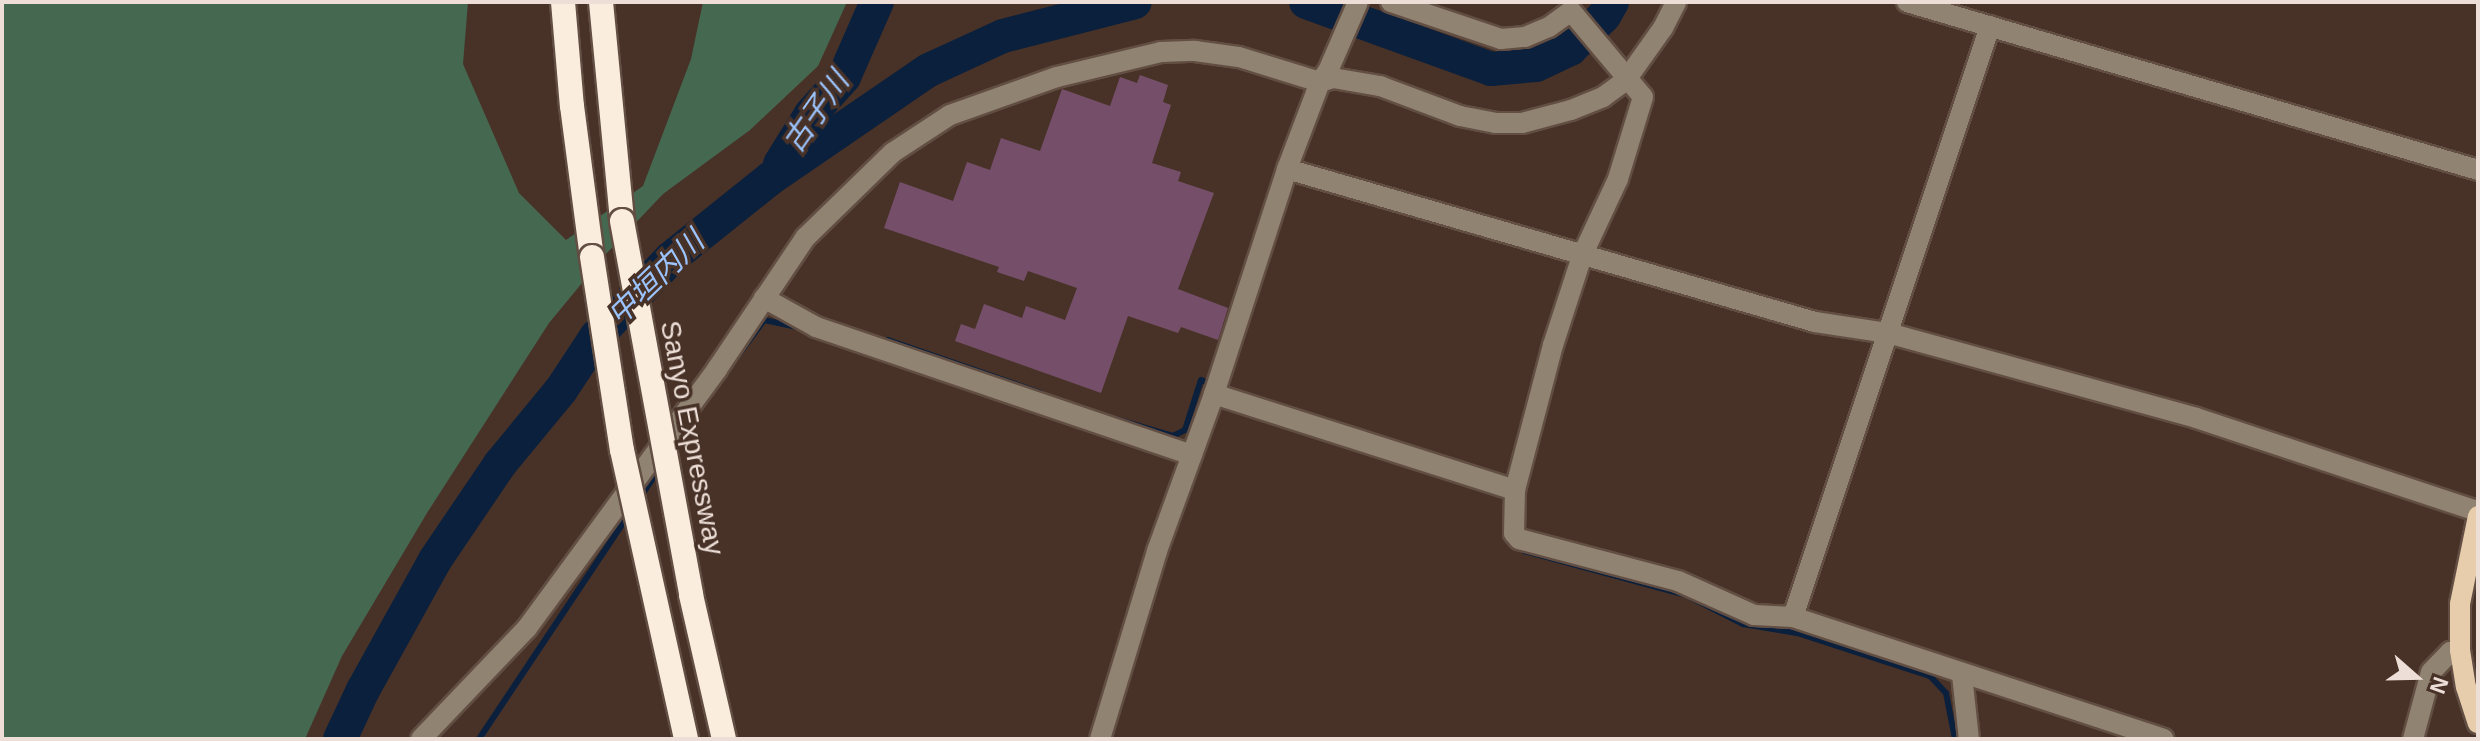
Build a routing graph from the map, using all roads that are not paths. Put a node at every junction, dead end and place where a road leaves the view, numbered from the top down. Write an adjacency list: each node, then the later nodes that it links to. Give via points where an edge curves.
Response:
1 (563, 2): 25 (highway, bridge, via 572,106 622,450)
2 (601, 2): 26 (highway, Sanyo Expressway, bridge, via 622,221 691,595)
3 (1358, 2): 9 (street)
4 (1391, 2): 7 (street, via 1501,39 1525,37)
5 (1676, 2): 10 (street, via 1663,28)
6 (1907, 2): 8 (street)
7 (1575, 10): 10 (street)
8 (1990, 26): 12 (street); 15 (street)
9 (1324, 76): 10 (street, via 1380,86 1460,116 1522,123 1603,97); 11 (street); 14 (street, via 1239,57 1161,52 1057,77 950,115 892,153 836,206 805,238)
10 (1622, 76): 13 (street, via 1643,97 1618,179)
11 (1287, 169): 13 (street); 16 (street)
12 (2478, 170)
13 (1582, 256): 15 (street, via 1815,322); 18 (street)
14 (764, 298): 17 (street, via 816,327); 24 (street, via 527,628)
15 (1888, 333): 19 (street, via 2196,418); 20 (street)
16 (1214, 394): 17 (street); 18 (street)
17 (1192, 455): 27 (street)
18 (1515, 490): 20 (street, via 1514,533 1519,539 1678,581 1754,615)
19 (2478, 514): 21 (main road, via 2460,604)
20 (1793, 617): 22 (street)
21 (2460, 650): 23 (main road); 30 (street, via 2450,652 2431,672)
22 (1962, 675): 28 (street); 29 (street)
23 (2478, 723)
24 (421, 739)
25 (686, 739)
26 (724, 739)
27 (1100, 739)
28 (1969, 739)
29 (2163, 739)
30 (2413, 739)

